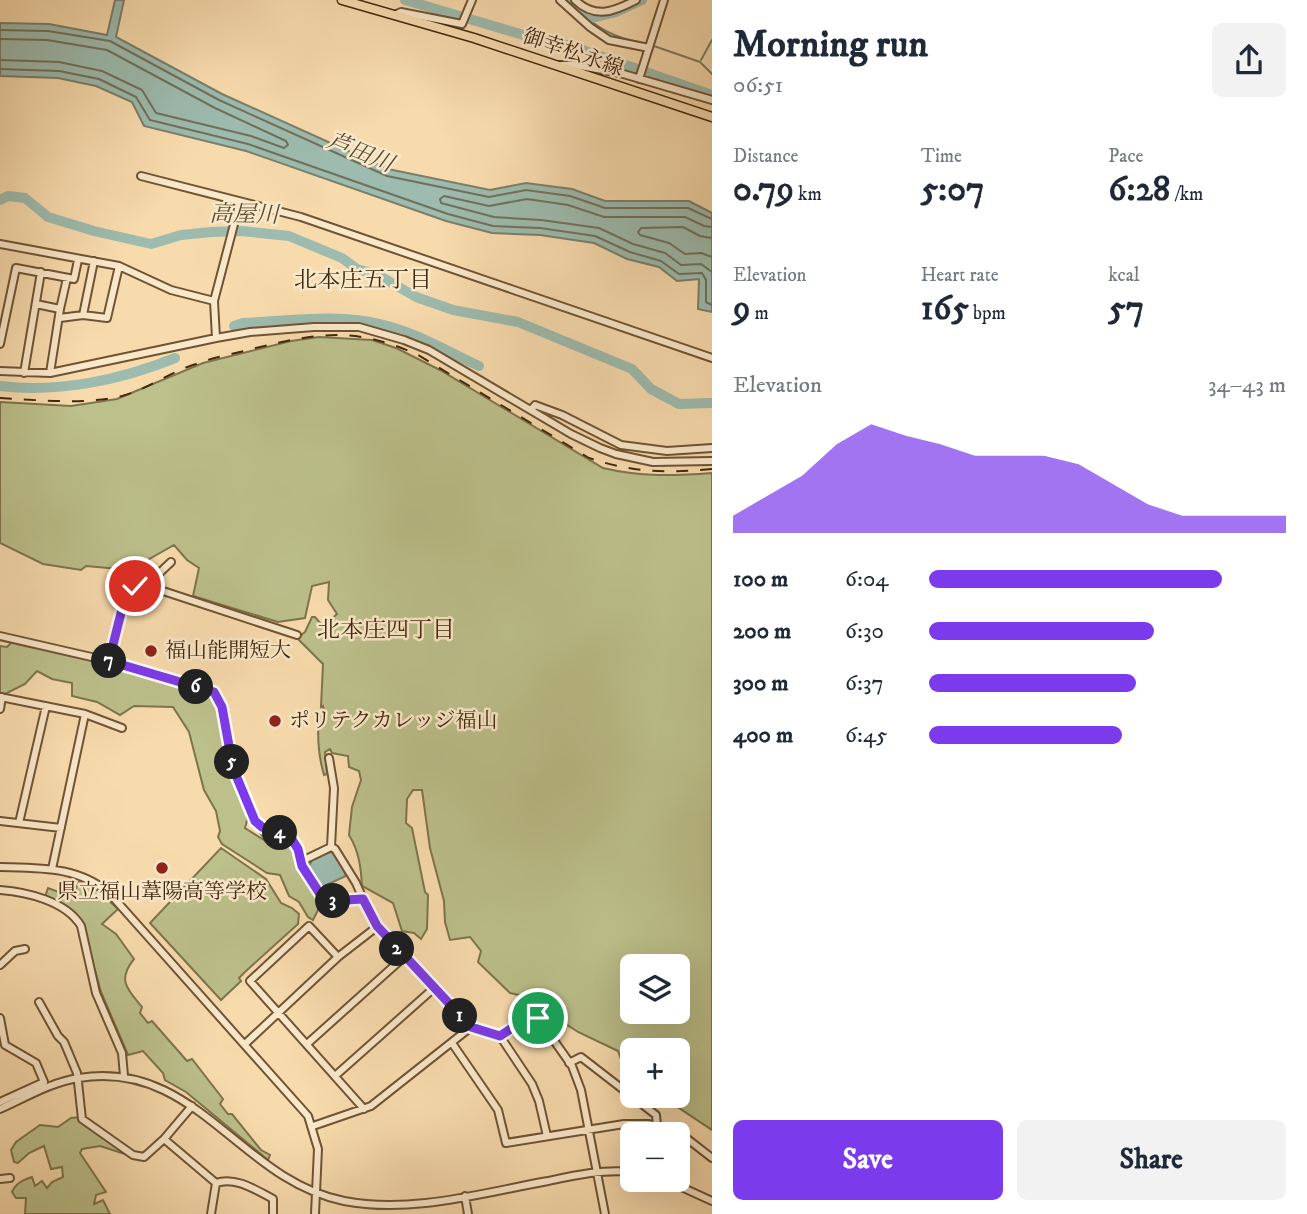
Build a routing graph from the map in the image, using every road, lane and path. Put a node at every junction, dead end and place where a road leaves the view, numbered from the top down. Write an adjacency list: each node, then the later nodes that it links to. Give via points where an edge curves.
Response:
1 (342, 0): 7 (main road, 御幸松永線)
2 (472, 0): 7 (street, via 462,24 401,12)
3 (560, 0): 8 (street, via 609,40)
4 (575, 0): 5 (street, via 584,9 600,13)
5 (636, 0)
6 (663, 1): 8 (street)
7 (394, 15): 9 (main road, 御幸松永線)
8 (650, 46): 10 (street)
9 (555, 66): 10 (street); 12 (main road, 御幸松永線)
10 (641, 74): 11 (street)
11 (712, 100)
12 (712, 117)
13 (141, 176): 14 (street)
14 (247, 205): 21 (street, via 238,209); 28 (street, via 314,221)
15 (0, 244): 16 (street)
16 (78, 260): 17 (street); 20 (street, via 74,279)
17 (93, 261): 18 (street); 24 (street)
18 (119, 266): 21 (street, via 170,290); 24 (street, via 107,318)
19 (41, 272): 20 (street); 22 (street); 27 (street, via 16,268)
20 (67, 278): 23 (street)
21 (214, 298): 26 (street)
22 (36, 304): 23 (street); 30 (street)
23 (60, 309): 25 (street)
24 (83, 315): 25 (street)
25 (60, 317): 31 (street)
26 (216, 338): 31 (street); 32 (street, via 359,327 429,350)
27 (0, 344)
28 (712, 358)
29 (0, 371): 30 (street)
30 (24, 373): 31 (street)
31 (50, 373)
32 (531, 410): 33 (street, via 535,405 562,415 621,445 667,451); 34 (street, via 616,454 653,462)
33 (712, 447)
34 (712, 461)
35 (172, 562): 36 (street, via 154,578)
36 (152, 589): 37 (street); 39 (street, via 128,585)
37 (297, 635)
38 (0, 636): 39 (street)
39 (109, 661): 50 (street, via 214,692 222,707 233,768 255,821 291,838)
40 (1, 697): 41 (street); 42 (street)
41 (46, 706): 43 (street); 47 (street)
42 (0, 709)
43 (85, 714): 44 (street); 48 (street)
44 (122, 728)
45 (328, 758): 49 (street, via 334,788)
46 (0, 821): 47 (street)
47 (19, 823): 48 (street)
48 (61, 828): 52 (street)
49 (331, 847): 50 (street); 54 (street)
50 (302, 860): 54 (street, via 328,901)
51 (0, 867): 52 (street)
52 (52, 869): 67 (street, via 101,886)
53 (0, 890): 70 (street, via 63,908 76,919 96,993 122,1053)
54 (363, 899): 55 (street)
55 (377, 926): 57 (street); 58 (street)
56 (25, 949): 59 (street, via 15,951)
57 (338, 957): 62 (street); 62 (street, via 309,926 250,981)
58 (404, 957): 60 (street); 68 (street)
59 (0, 965)
60 (433, 989): 64 (street); 71 (street)
61 (39, 1002): 72 (street, via 64,1042)
62 (279, 1013): 67 (street); 68 (street)
63 (0, 1018): 73 (street, via 5,1045 36,1063 44,1082)
64 (471, 1027): 65 (street); 66 (street)
65 (500, 1036): 69 (street, via 533,1014); 81 (street, via 532,1084)
66 (452, 1043): 76 (street); 81 (street, via 498,1110 506,1143)
67 (245, 1044): 79 (street)
68 (307, 1044): 71 (street)
69 (569, 1063): 77 (street, via 582,1057 656,1115); 80 (street, via 582,1090)
70 (124, 1076): 72 (street); 74 (street, via 143,1080)
71 (335, 1076): 76 (street)
72 (78, 1078): 75 (street); 82 (street, via 82,1119 133,1155 144,1157)
73 (0, 1102)
74 (191, 1106): 82 (street); 91 (street, via 274,1171)
75 (0, 1109)
76 (364, 1109): 79 (street)
77 (657, 1122)
78 (620, 1125): 80 (street)
79 (313, 1126): 91 (street, via 318,1149)
80 (589, 1130): 81 (street); 85 (street)
81 (547, 1136)
82 (164, 1139): 89 (street)
83 (690, 1141): 84 (street)
84 (712, 1158)
85 (597, 1171): 86 (street); 92 (street); 98 (street)
86 (620, 1172)
87 (10, 1178): 88 (street)
88 (0, 1179)
89 (216, 1183): 94 (street); 95 (street, via 239,1183 264,1194 273,1199)
90 (690, 1191): 93 (street)
91 (316, 1193): 92 (street, via 362,1203 409,1206); 96 (street)
92 (465, 1196): 97 (street)
93 (712, 1201)
94 (211, 1214)
95 (273, 1214)
96 (315, 1214)
97 (468, 1214)
98 (605, 1214)

